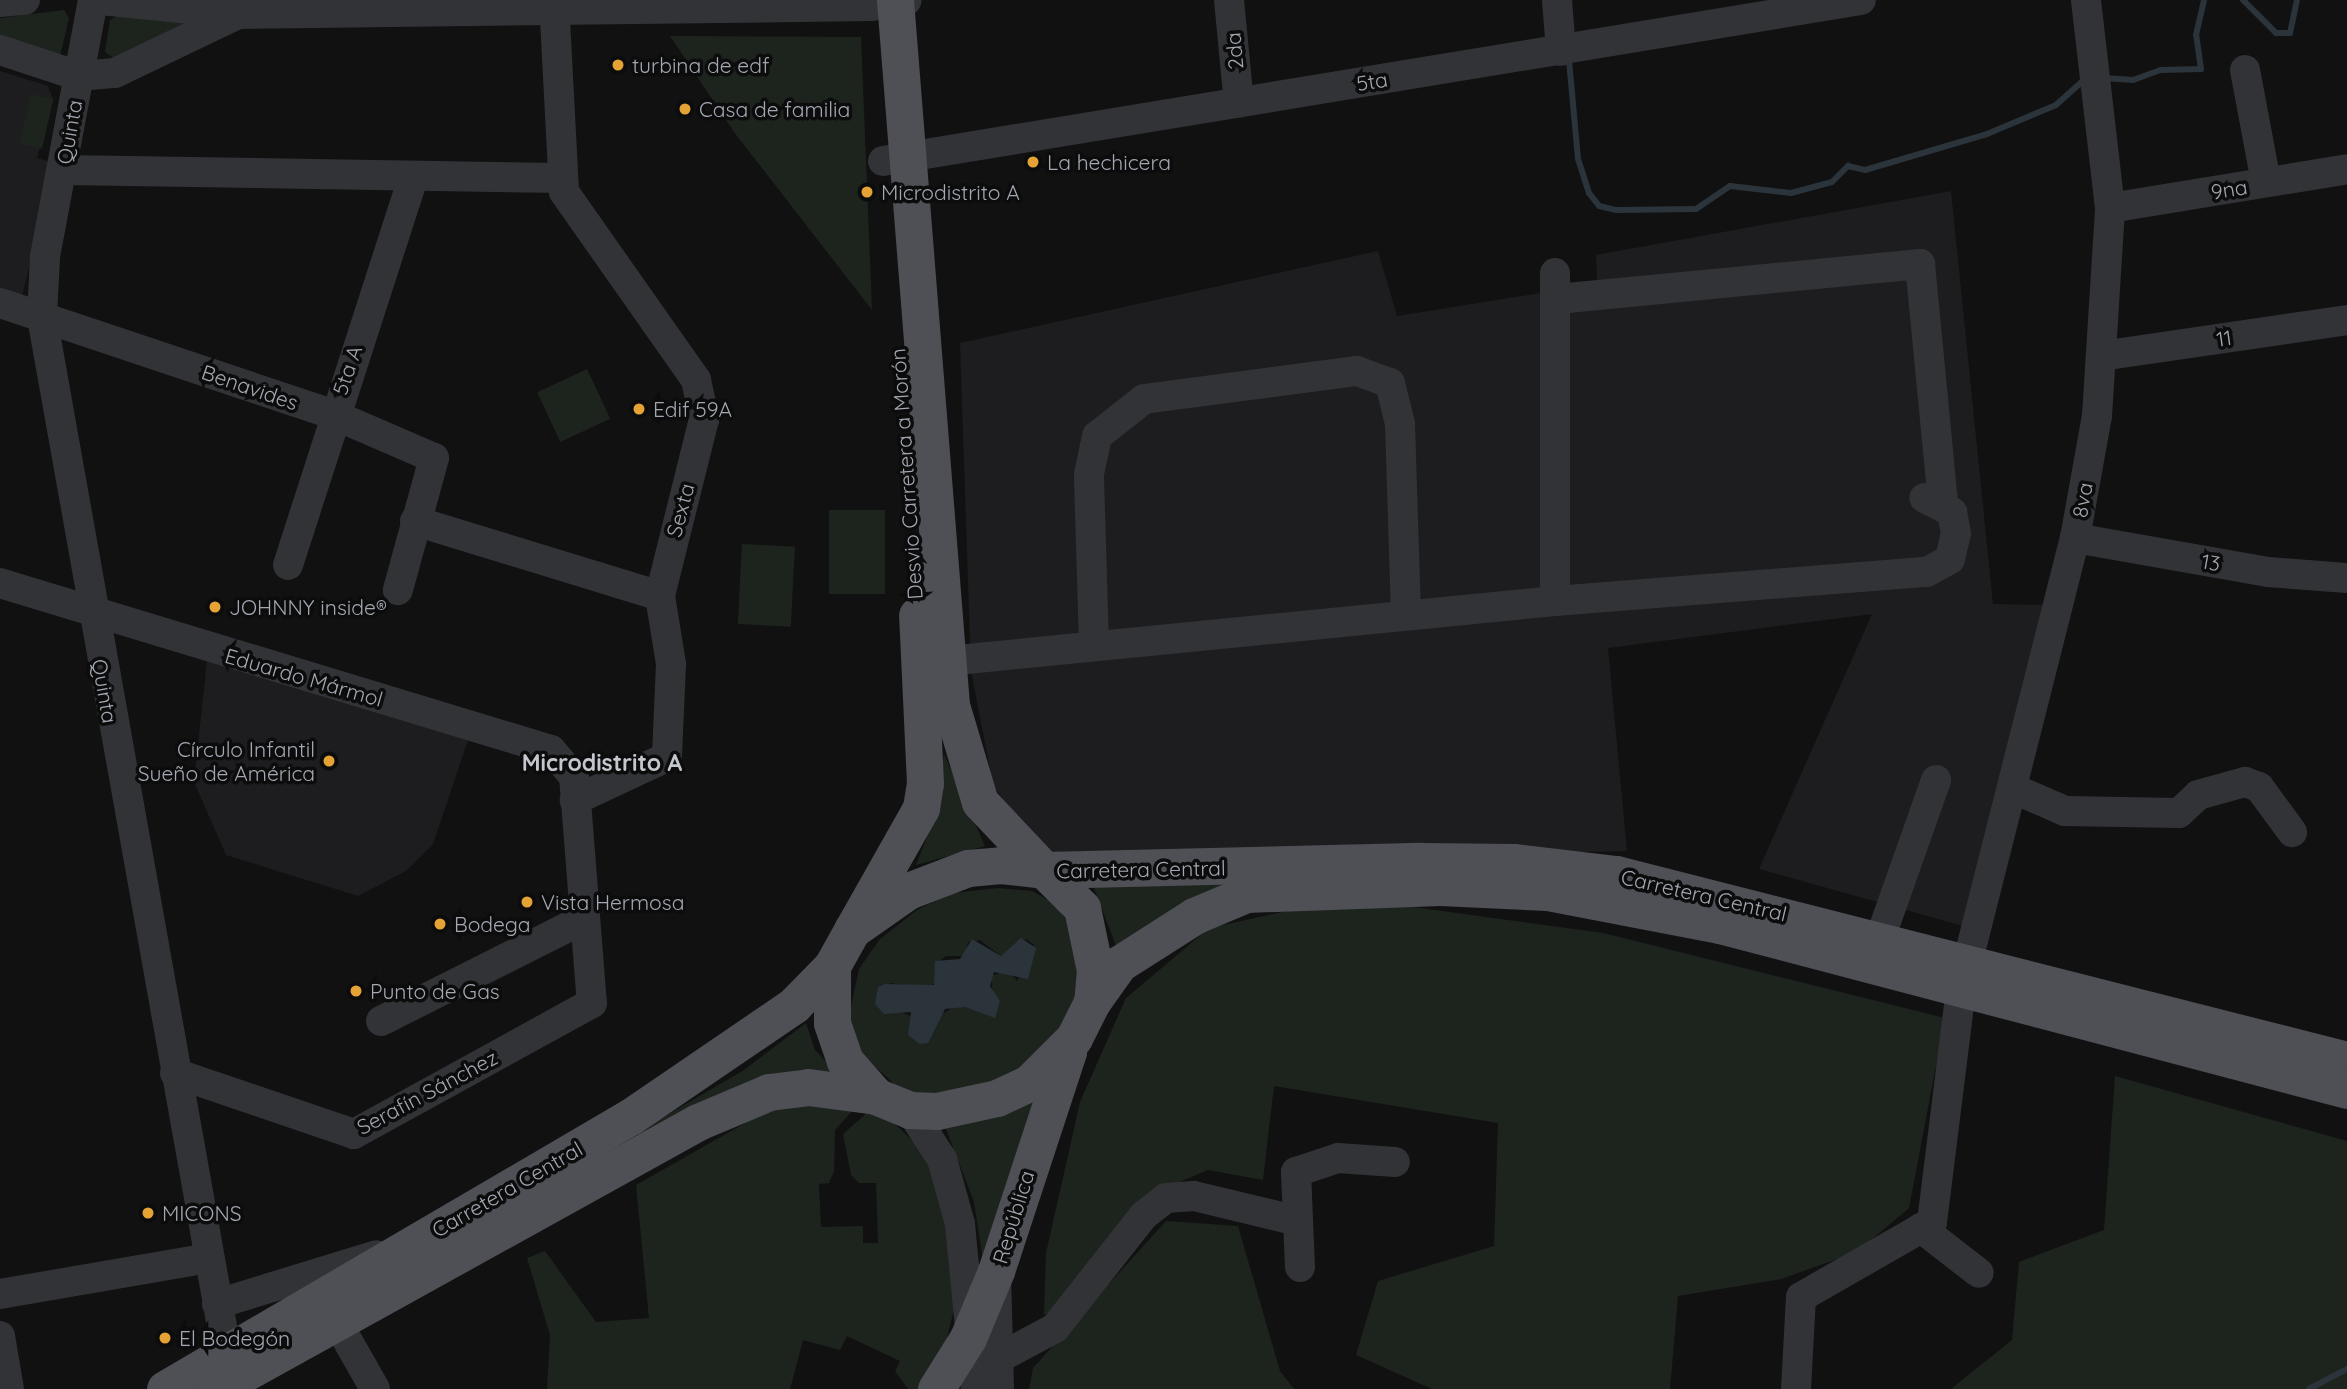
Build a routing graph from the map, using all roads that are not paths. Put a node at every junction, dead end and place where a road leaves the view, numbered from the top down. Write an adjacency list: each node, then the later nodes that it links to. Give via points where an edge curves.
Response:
1 (25, 0): 8 (street)
2 (93, 0): 16 (street, Quinta)
3 (101, 0): 10 (street)
4 (1229, 0): 17 (street, 2da)
5 (1556, 0): 14 (street)
6 (2086, 0): 24 (street, 8va)
7 (1861, 1): 14 (street, 5ta)
8 (0, 2)
9 (888, 2): 11 (street); 18 (main road, Desvio Carretera a Morón)
10 (155, 3): 12 (street)
11 (554, 5): 12 (street); 22 (street, Sexta)
12 (227, 7): 16 (street, via 115,73)
13 (0, 50): 16 (street)
14 (1561, 51): 17 (street, 5ta)
15 (2245, 70): 23 (street)
16 (79, 76): 20 (street, Quinta)
17 (1239, 103): 18 (street, 5ta)
18 (896, 159): 41 (main road, Desvio Carretera a Morón)
19 (2347, 169): 23 (street, 9na)
20 (63, 170): 21 (street); 26 (street, Quinta, via 45,257)
21 (414, 176): 22 (street); 29 (street, 5ta A)
22 (563, 178): 36 (street, Sexta, via 564,192 703,394 704,419)
23 (2266, 182): 24 (street, 9na)
24 (2110, 208): 28 (street, 8va)
25 (0, 303): 26 (street, Benavides)
26 (42, 317): 29 (street, Benavides); 38 (street, Quinta)
27 (2347, 320): 28 (street, 11)
28 (2101, 356): 31 (street, 8va)
29 (332, 414): 30 (street, Benavides, via 434,458); 32 (street, 5ta A)
30 (415, 522): 35 (street, Benavides); 36 (street)
31 (2075, 538): 33 (street, 13, via 2268,572); 43 (street, 8va)
32 (288, 565)
33 (2347, 578)
34 (0, 583): 38 (street, Eduardo Mármol)
35 (398, 590)
36 (660, 596): 44 (street, Sexta, via 671,664 667,757)
37 (1555, 601): 37 (street, via 1556,286 1920,264 1933,500 1956,534 1950,559 1927,572); 39 (street)
38 (91, 612): 44 (street, Eduardo Mármol, via 551,750 569,764); 56 (street, Quinta)
39 (1406, 615): 40 (street); 40 (street, via 1400,424 1390,383 1357,371 1144,399 1097,436 1089,474)
40 (1094, 646): 41 (street)
41 (934, 663): 46 (main road, Desvio Carretera a Morón, via 980,802); 48 (main road, Desvio Carretera a Morón, via 921,808)
42 (1936, 780): 49 (street)
43 (2012, 788): 45 (street, via 2065,811 2183,823 2198,795 2245,782 2259,788); 51 (street, 8va)
44 (575, 800): 47 (street)
45 (2292, 832)
46 (1044, 870): 48 (main road, Carretera Central, via 1001,865 928,880); 49 (main road, Carretera Central, via 1514,862 1616,874); 52 (main road, Desvio Carretera a Morón, via 1070,891 1090,927)
47 (584, 919): 53 (street); 56 (street, Serafín Sánchez, via 592,1003 354,1134)
48 (852, 930): 50 (main road, Desvio Carretera a Morón)
49 (1874, 951): 51 (main road, Carretera Central); 52 (main road, Carretera Central, via 1548,892 1440,887 1246,894 1194,916 1119,964)
50 (832, 966): 58 (main road, via 832,1023 840,1048); 63 (main road, Carretera Central, via 794,1005 715,1063)
51 (1964, 974): 55 (main road, Carretera Central); 57 (main road, Carretera Central); 62 (street, 8va, via 1932,1222)
52 (1092, 1002): 54 (main road, Carretera Central)
53 (381, 1021)
54 (1074, 1038): 59 (main road, via 1029,1083 997,1098); 66 (main road, República)
55 (2347, 1060)
56 (175, 1073): 64 (street, Quinta)
57 (2347, 1090)
58 (876, 1097): 59 (main road, Carretera Central); 70 (main road, Carretera Central, via 808,1087 745,1102 636,1154)
59 (910, 1110): 72 (street, via 942,1159 960,1224)
60 (1395, 1162): 61 (street, via 1338,1158 1296,1172)
61 (1294, 1220): 65 (street); 73 (street, via 1194,1196 1167,1198 1143,1216 1055,1328)
62 (1921, 1228): 67 (street); 81 (street, via 1801,1297)
63 (408, 1246): 69 (street); 74 (main road, Carretera Central)
64 (209, 1258): 68 (street); 69 (street, Quinta)
65 (1300, 1267)
66 (996, 1271): 72 (main road, República); 73 (street)
67 (1979, 1273)
68 (0, 1294)
69 (217, 1304): 74 (street, Quinta)
70 (337, 1322): 74 (main road, Carretera Central); 77 (street)
71 (0, 1336): 75 (street)
72 (968, 1338): 78 (main road, República); 79 (street)
73 (999, 1358): 80 (street)
74 (227, 1378): 76 (main road, Carretera Central)
75 (9, 1389)
76 (165, 1389)
77 (375, 1389)
78 (936, 1389)
79 (976, 1389)
80 (999, 1389)
81 (1796, 1389)

